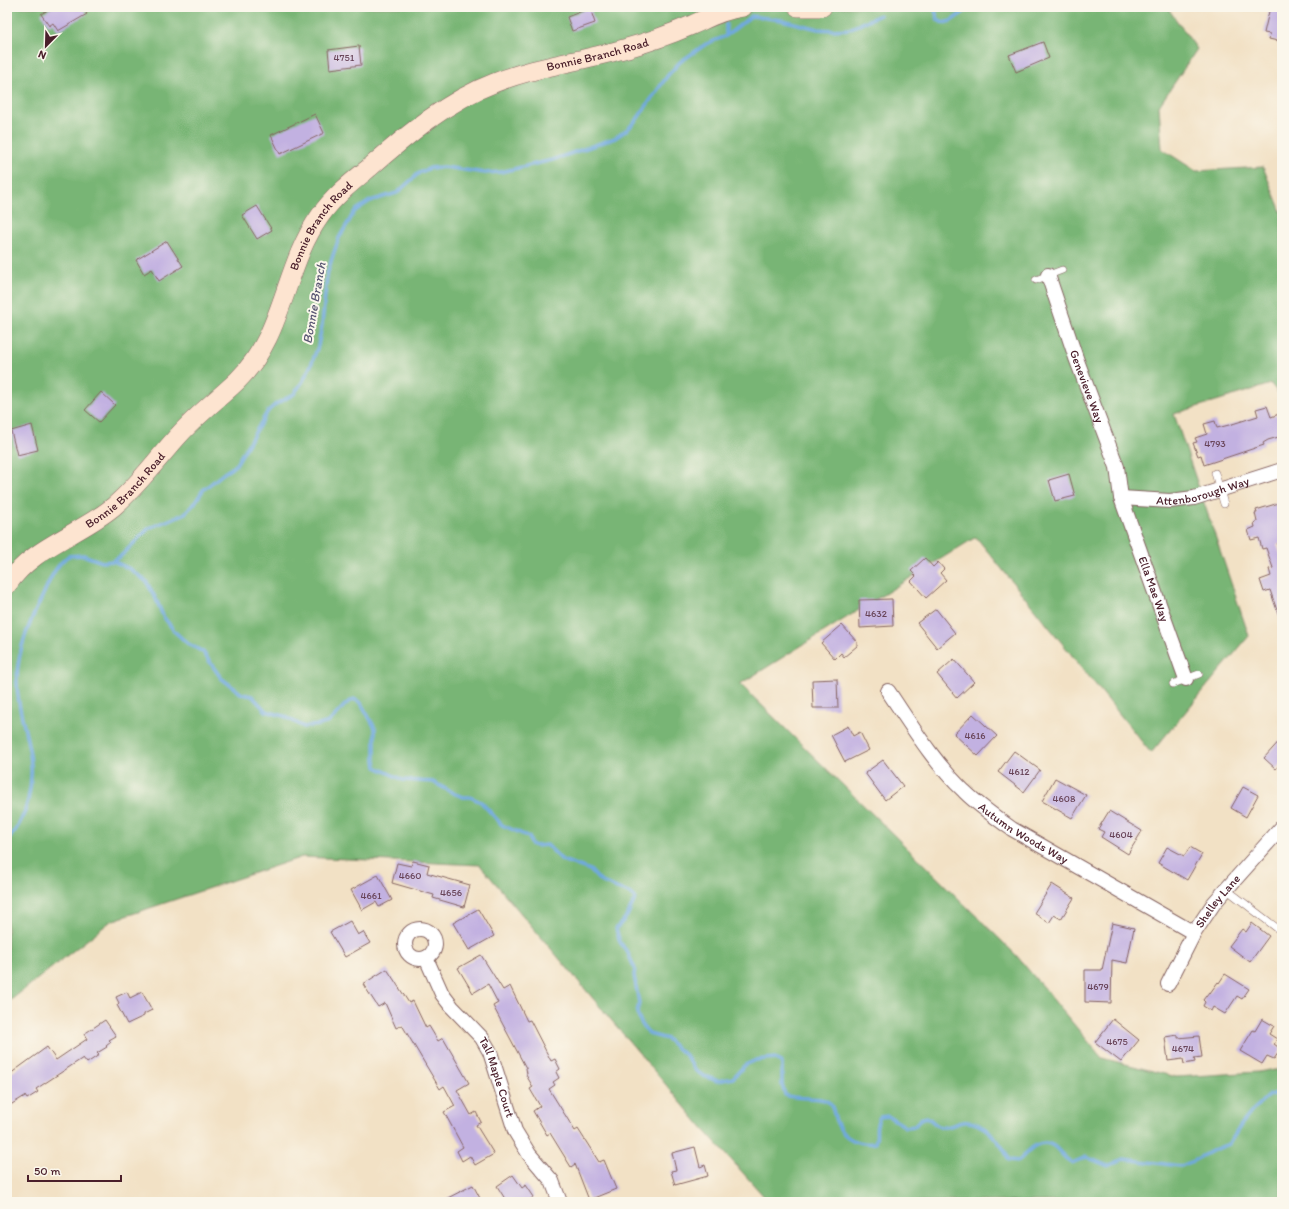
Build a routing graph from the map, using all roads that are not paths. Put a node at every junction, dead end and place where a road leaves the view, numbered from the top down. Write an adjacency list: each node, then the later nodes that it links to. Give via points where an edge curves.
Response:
1 (743, 7): 10 (street, Bonnie Branch Road, via 717,14 691,26 627,48 497,81 440,111 388,151 350,184 320,217 300,256 275,325 254,363 182,432 134,488 101,517 41,552)
2 (798, 7): 3 (street)
3 (822, 7)
4 (1062, 270): 5 (lane)
5 (1042, 278): 9 (street, Genevieve Way, via 1076,358 1117,467)
6 (1282, 470): 8 (street, Attenborough Way)
7 (1215, 473): 8 (lane)
8 (1222, 497): 9 (street, Attenborough Way, via 1170,501)
9 (1121, 498): 12 (street, Ella Mae Way)
10 (7, 585)
11 (1199, 674): 12 (lane)
12 (1179, 682)
13 (888, 691): 17 (street, Autumn Woods Way, via 944,770 985,810 1012,829)
14 (1282, 827): 15 (street, Shelley Lane)
15 (1226, 889): 16 (lane); 17 (street, Shelley Lane)
16 (1282, 932)
17 (1194, 933): 19 (street, Shelley Lane)
18 (426, 958): 20 (street, Tall Maple Court, via 442,994 482,1038 490,1052 515,1131 525,1149 552,1181)
19 (1168, 984)
20 (560, 1202)

